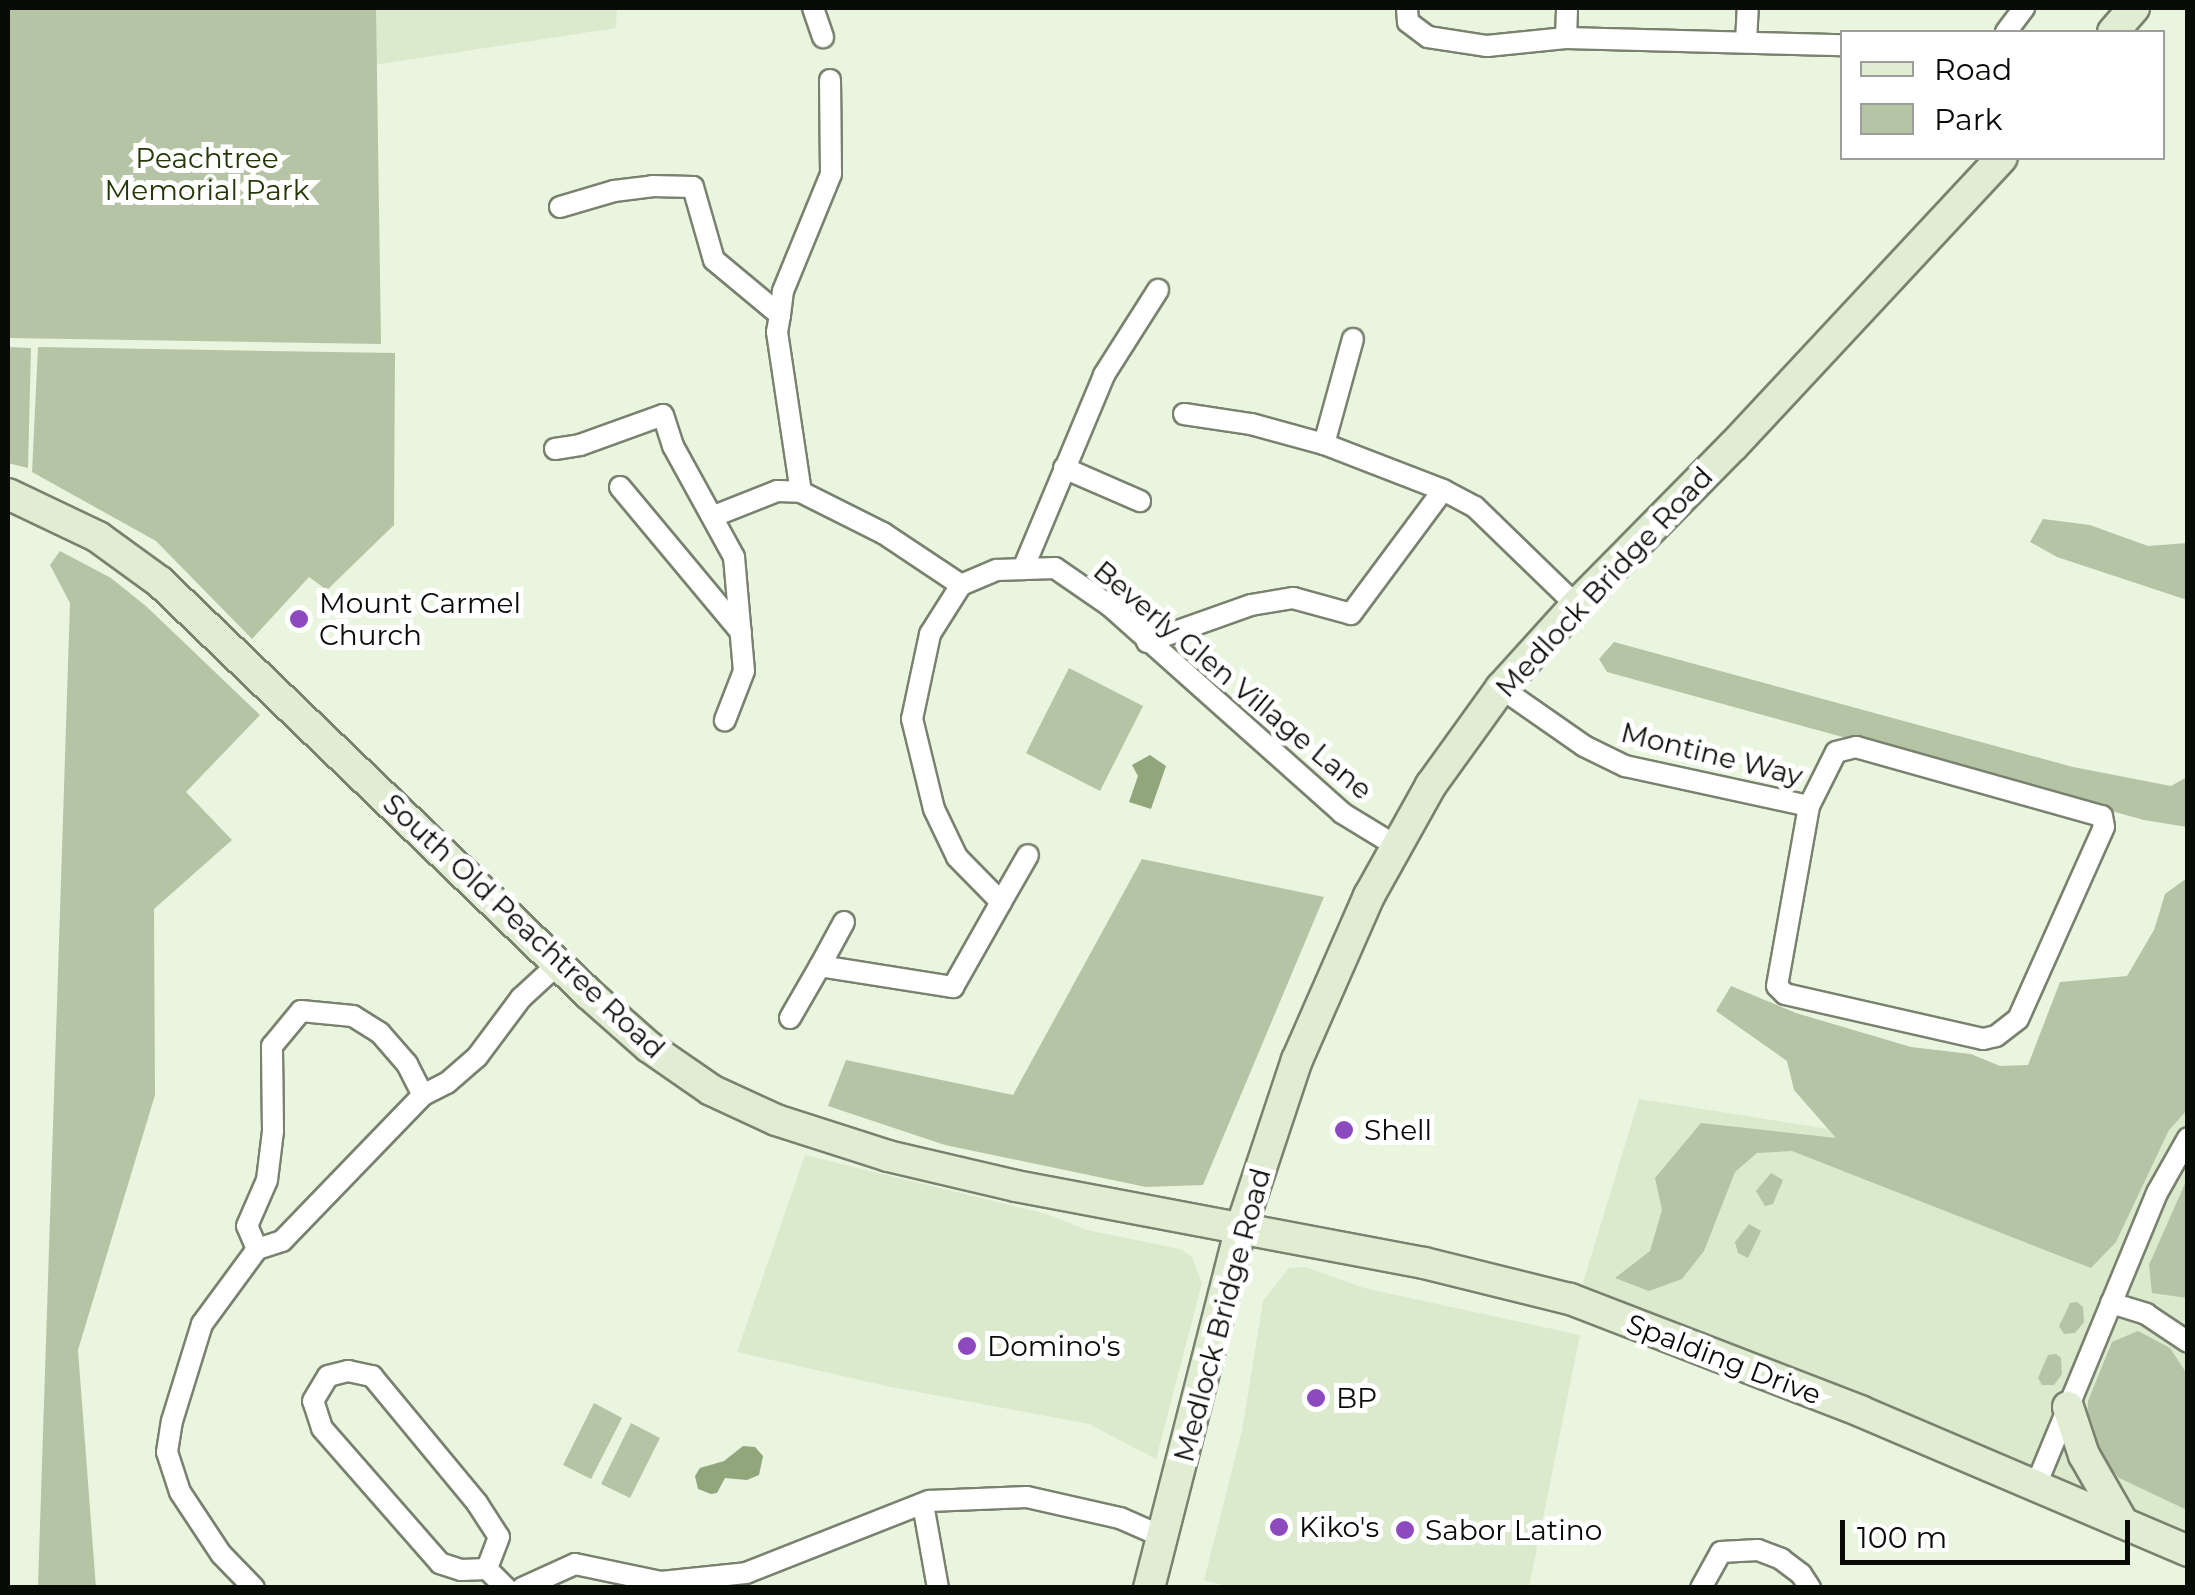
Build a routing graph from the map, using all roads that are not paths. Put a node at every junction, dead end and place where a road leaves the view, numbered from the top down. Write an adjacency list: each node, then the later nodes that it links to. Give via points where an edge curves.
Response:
1 (813, 8): 9 (street)
2 (1407, 8): 10 (street, via 1408,22 1428,37 1486,46)
3 (1568, 8): 10 (street)
4 (1748, 8): 11 (street)
5 (2024, 8): 7 (street)
6 (2134, 8): 8 (main road)
7 (2008, 30)
8 (2115, 30)
9 (823, 37)
10 (1566, 38): 11 (street)
11 (1746, 42): 12 (street)
12 (1840, 45)
13 (830, 80): 17 (street, via 831,174 783,291)
14 (2000, 160): 31 (main road, Medlock Bridge Road)
15 (560, 207): 17 (street, via 614,191 693,187 714,260)
16 (1158, 290): 22 (street, via 1104,375)
17 (780, 315): 25 (street)
18 (1353, 339): 20 (street)
19 (1184, 414): 20 (street)
20 (1324, 444): 24 (street)
21 (556, 449): 28 (street, via 664,415 673,446)
22 (1064, 468): 27 (street); 29 (street)
23 (620, 488): 32 (street)
24 (1442, 490): 31 (street, via 1475,506); 33 (street, via 1351,614 1293,598 1250,605)
25 (801, 492): 28 (street, via 776,491); 30 (street, via 883,533)
26 (8, 494): 41 (main road, South Old Peachtree Road, via 98,537 160,582)
27 (1140, 501)
28 (714, 516): 32 (street, via 734,557)
29 (1023, 569): 30 (street, Beverly Glen Village Lane, via 997,570); 33 (street, Beverly Glen Village Lane, via 1055,568)
30 (961, 585): 39 (street, via 930,634 912,719 934,809 957,857)
31 (1576, 605): 34 (main road, Medlock Bridge Road)
32 (742, 634): 35 (street, via 744,671)
33 (1147, 642): 37 (street, Beverly Glen Village Lane, via 1342,813)
34 (1501, 688): 36 (street, Montine Way, via 1625,766); 37 (main road, Medlock Bridge Road)
35 (725, 720)
36 (1810, 806): 36 (street, via 1836,752 1856,746 2102,816 2104,827 2018,1018 1983,1039 1785,994 1777,986)
37 (1396, 846): 46 (main road, Medlock Bridge Road, via 1332,972)
38 (1028, 856): 39 (street)
39 (1001, 902): 42 (street, via 953,987)
40 (844, 922): 42 (street)
41 (558, 964): 44 (street, via 521,998 477,1057); 46 (main road, South Old Peachtree Road, via 649,1047 711,1090 776,1120 888,1156 1016,1186)
42 (820, 966): 43 (street)
43 (790, 1018)
44 (423, 1095): 47 (street, via 282,1241); 47 (street, via 380,1033 353,1016 301,1011 272,1046 268,1180 247,1226)
45 (2188, 1138): 48 (street)
46 (1241, 1228): 51 (main road, Spalding Drive, via 1570,1299); 54 (main road, Medlock Bridge Road)
47 (257, 1249): 57 (street, via 202,1324 167,1452 180,1492 221,1554)
48 (2111, 1303): 49 (street, via 2146,1314); 50 (street)
49 (2188, 1342)
50 (2068, 1407): 51 (street); 53 (main road, via 2084,1455)
51 (2036, 1485): 53 (main road, Spalding Drive)
52 (923, 1504): 54 (street, via 1027,1496 1120,1518); 59 (street, via 746,1573 661,1582 575,1564); 60 (street)
53 (2123, 1523): 55 (main road, Spalding Drive)
54 (1163, 1537): 61 (main road, Medlock Bridge Road)
55 (2188, 1551)
56 (486, 1569): 56 (street, via 440,1563 322,1428 313,1401 328,1376 372,1376 419,1432 499,1538); 58 (street)
57 (254, 1588)
58 (506, 1588)
59 (522, 1588)
60 (938, 1588)
61 (1149, 1588)
62 (1701, 1588): 63 (street, via 1720,1552 1758,1550 1781,1559)
63 (1810, 1588)

